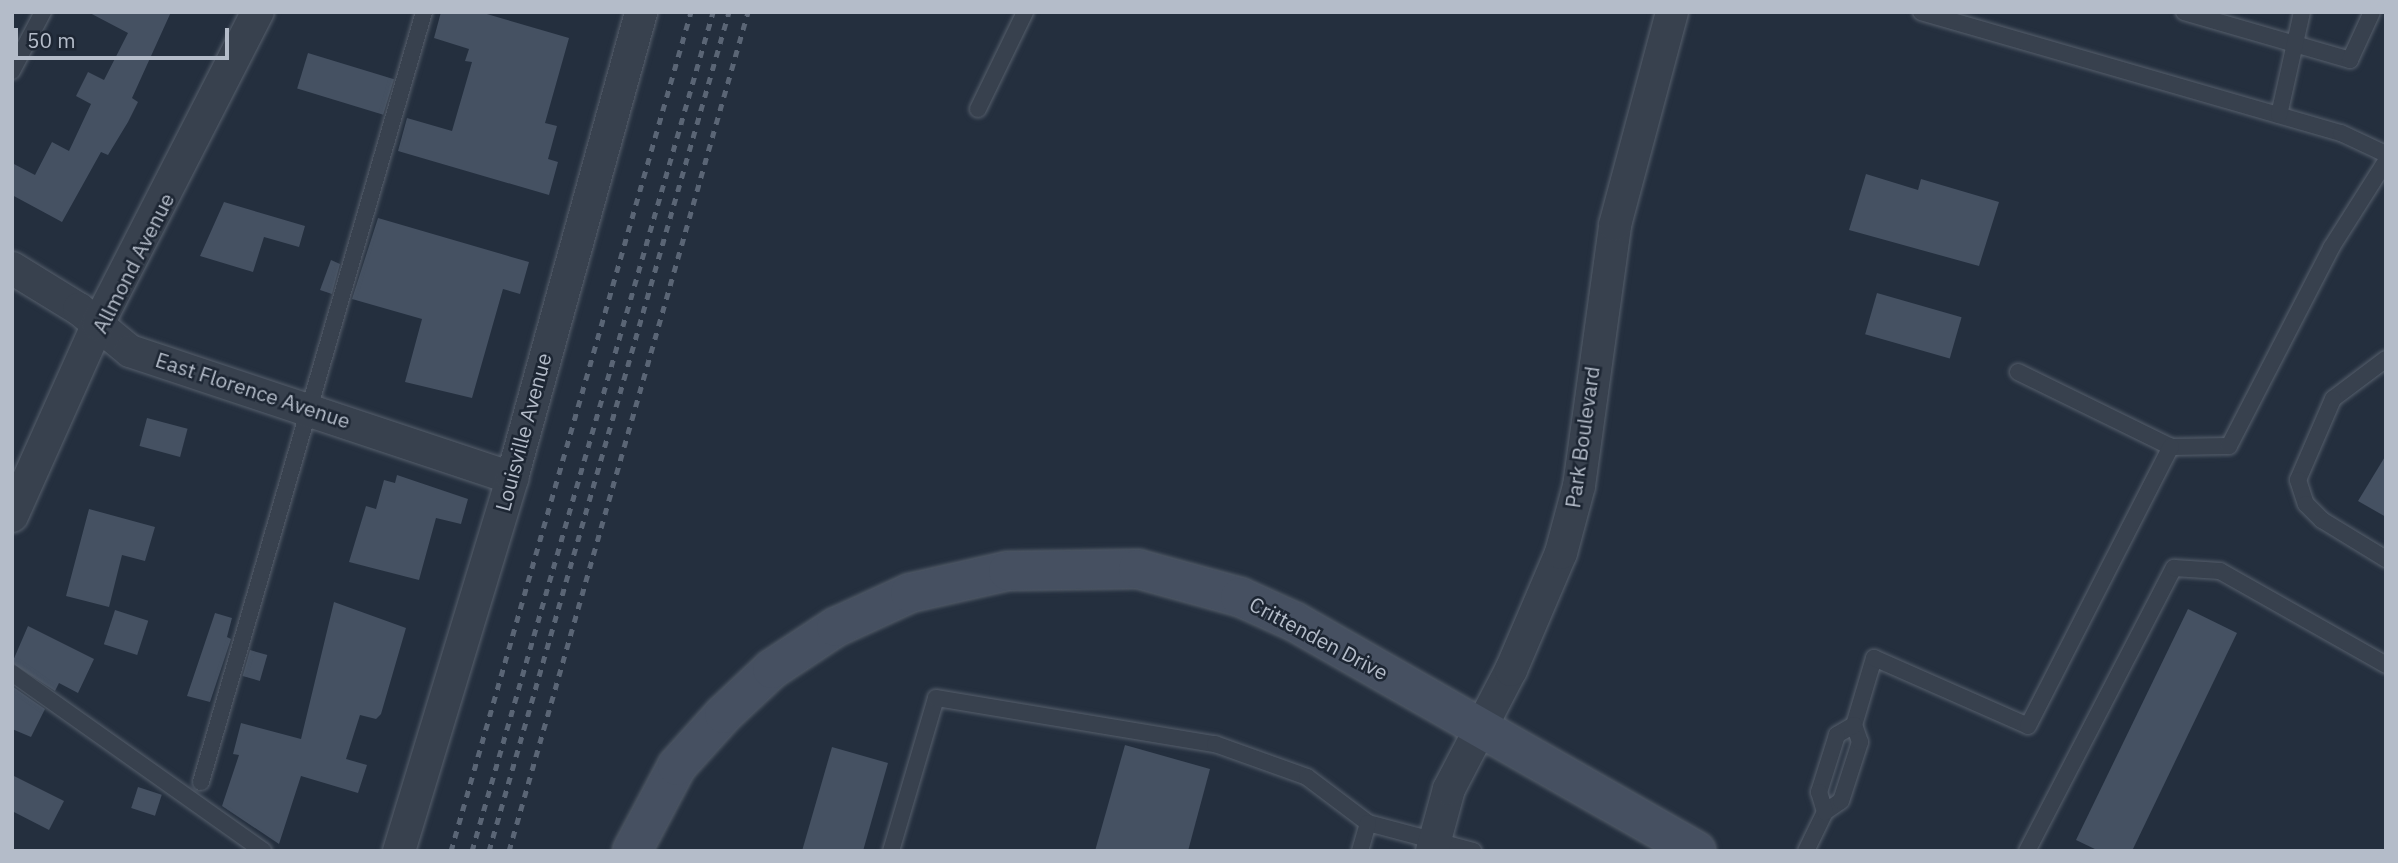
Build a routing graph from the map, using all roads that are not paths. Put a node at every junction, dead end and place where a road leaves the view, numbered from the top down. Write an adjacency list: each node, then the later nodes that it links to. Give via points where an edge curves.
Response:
1 (43, 12): 12 (lane)
2 (258, 12): 18 (street, Allmond Avenue)
3 (424, 12): 21 (lane)
4 (641, 12): 23 (street, Louisville Avenue)
5 (1025, 12): 13 (lane)
6 (1672, 12): 29 (street, Park Boulevard, via 1615,225 1579,486 1541,601)
7 (1921, 12): 14 (lane)
8 (2184, 12): 11 (lane)
9 (2302, 12): 11 (lane)
10 (2372, 12): 11 (lane, via 2350,60)
11 (2295, 43): 14 (lane)
12 (12, 71)
13 (978, 109)
14 (2279, 115): 15 (lane, via 2341,133)
15 (2386, 154)
16 (2386, 161): 22 (lane, via 2331,248 2229,446)
17 (12, 268): 18 (street, East Florence Avenue)
18 (99, 324): 21 (street, East Florence Avenue, via 130,351); 24 (street, Allmond Avenue)
19 (2385, 360): 25 (lane, via 2333,399 2298,480 2306,504 2322,520)
20 (2018, 372): 22 (lane)
21 (311, 408): 23 (street, East Florence Avenue); 30 (lane)
22 (2171, 447): 28 (lane, via 2028,726 1874,658)
23 (512, 478): 35 (street, Louisville Avenue)
24 (12, 516)
25 (2386, 559)
26 (2386, 665): 42 (lane, via 2220,571 2174,568)
27 (12, 673): 34 (lane)
28 (1854, 725): 31 (lane, via 1860,742 1841,801); 31 (lane, via 1837,735 1819,792)
29 (1480, 728): 33 (street, Park Boulevard, via 1449,789); 36 (main road, Crittenden Drive, via 1295,622 1240,597 1138,569 1009,571 910,593 836,627 772,669 677,766); 40 (main road)
30 (201, 782)
31 (1825, 813): 41 (lane)
32 (1368, 823): 33 (lane); 37 (lane, via 1307,777 1215,744 936,698); 38 (lane)
33 (1433, 845): 39 (lane)
34 (263, 851)
35 (399, 851)
36 (632, 851)
37 (891, 851)
38 (1360, 851)
39 (1474, 851)
40 (1696, 851)
41 (1806, 851)
42 (2027, 851)

